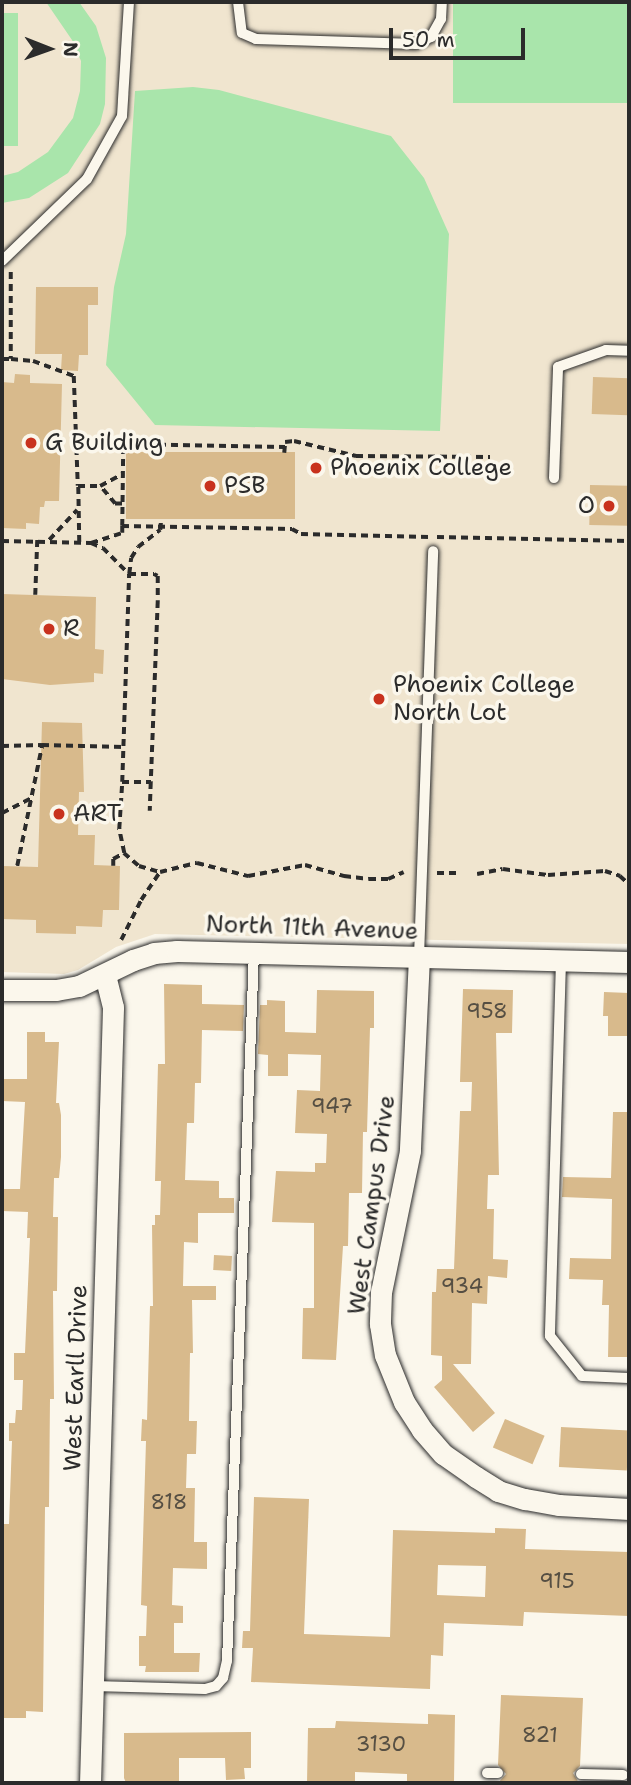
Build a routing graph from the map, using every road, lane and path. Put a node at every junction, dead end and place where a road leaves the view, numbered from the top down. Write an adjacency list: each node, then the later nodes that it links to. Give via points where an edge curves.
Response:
1 (129, 2): 4 (lane, via 122,116 87,179)
2 (238, 2): 3 (lane, via 242,33 256,39 416,44 431,37 441,19)
3 (442, 2)
4 (11, 253): 5 (lane); 8 (path)
5 (2, 261)
6 (629, 351): 11 (lane, via 606,350 558,367)
7 (2, 359): 8 (path)
8 (10, 359): 12 (path, via 33,361 74,376)
9 (490, 457): 10 (path, via 356,456 294,442 285,442 284,450 123,444)
10 (123, 474): 13 (path); 14 (path)
11 (554, 478)
12 (78, 486): 13 (path); 15 (path)
13 (100, 486): 14 (path, via 115,504)
14 (122, 505): 17 (path)
15 (79, 508): 21 (path); 23 (path)
16 (161, 519): 18 (path)
17 (122, 526): 18 (path); 24 (path, via 122,533)
18 (160, 526): 22 (path); 26 (path, via 138,547)
19 (37, 540): 20 (path); 21 (path); 27 (path)
20 (2, 541)
21 (49, 541): 23 (path)
22 (629, 541)
23 (79, 542): 24 (path)
24 (91, 543): 26 (path, via 103,548)
25 (433, 551): 47 (lane)
26 (129, 574): 30 (path); 32 (path, via 158,576)
27 (35, 595)
28 (41, 745): 29 (path); 30 (path); 33 (path)
29 (2, 746)
30 (124, 747): 31 (path)
31 (122, 782): 32 (path); 36 (path, via 118,829)
32 (151, 782): 34 (path)
33 (31, 798): 35 (path); 37 (path)
34 (150, 811)
35 (2, 813)
36 (124, 853): 38 (path, via 113,859); 39 (path, via 139,866)
37 (17, 866)
38 (113, 866)
39 (160, 872): 40 (path, via 197,863 248,876 304,865 369,879 388,879); 45 (path)
40 (404, 872)
41 (436, 873): 42 (path)
42 (456, 873)
43 (477, 874): 44 (path, via 503,869 548,875 605,871)
44 (629, 884)
45 (121, 940)
46 (254, 952): 47 (street, North 11th Avenue); 50 (street, North 11th Avenue, via 154,953); 54 (lane, via 228,1661 223,1678 205,1689)
47 (419, 957): 48 (street, North 11th Avenue); 53 (street, West Campus Drive, via 410,1151 381,1292 385,1355 404,1402 422,1430 443,1454 498,1491 559,1505)
48 (561, 961): 49 (street, North 11th Avenue); 52 (lane, via 550,1336 582,1376)
49 (629, 962)
50 (105, 975): 51 (street, North 11th Avenue, via 56,990); 54 (street, West Earll Drive, via 113,1007)
51 (2, 990)
52 (629, 1378)
53 (629, 1509)
54 (93, 1686): 57 (street, West Earll Drive)
55 (581, 1774): 56 (lane)
56 (624, 1775)
57 (90, 1783)

